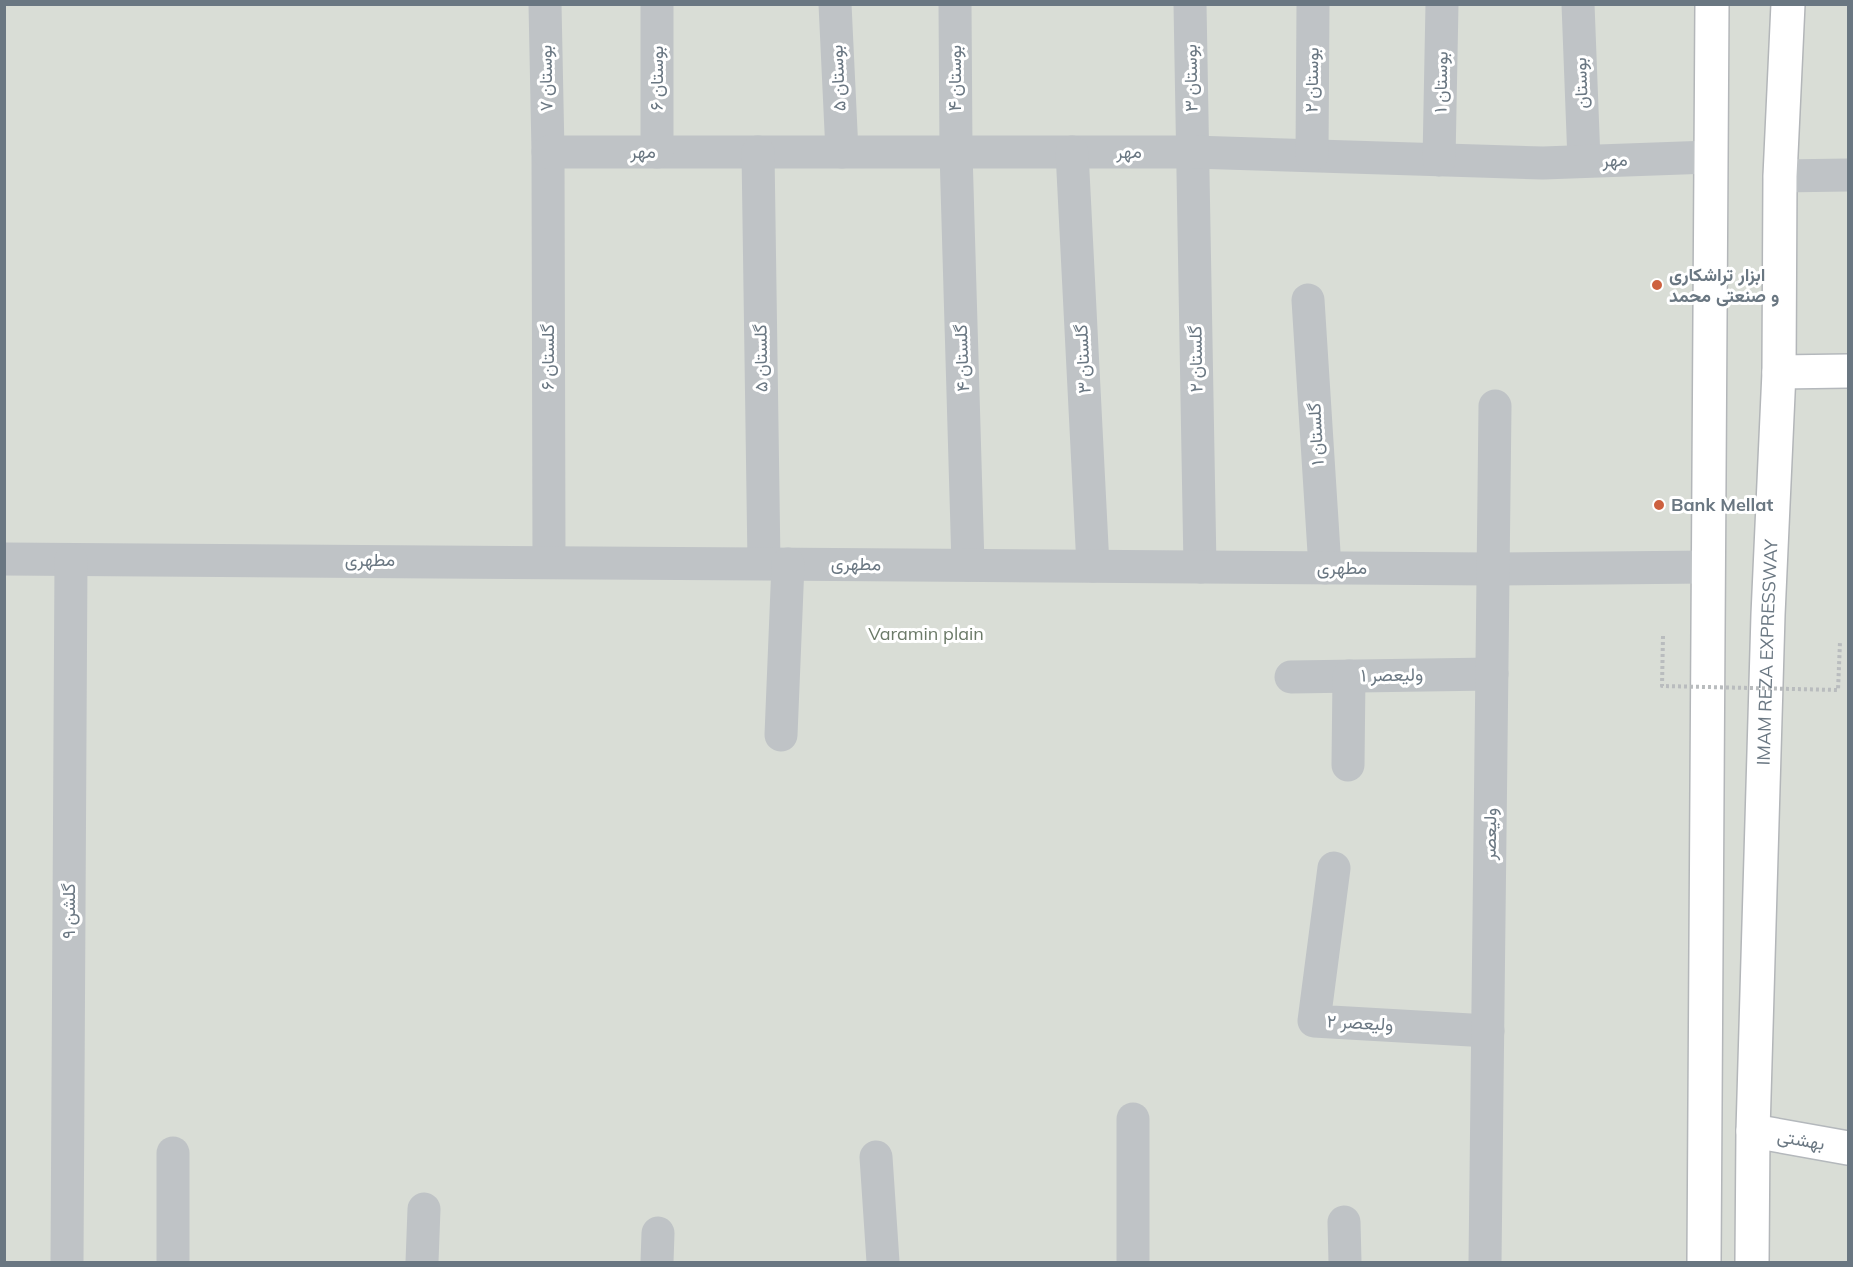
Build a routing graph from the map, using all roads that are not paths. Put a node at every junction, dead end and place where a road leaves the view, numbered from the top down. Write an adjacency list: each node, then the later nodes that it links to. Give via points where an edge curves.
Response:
1 (545, 4): 11 (street, بوستان ۷)
2 (657, 4): 12 (street, بوستان ۶)
3 (835, 4): 13 (street, بوستان ۵)
4 (955, 4): 14 (street, بوستان ۴)
5 (1190, 4): 16 (street, بوستان ۳)
6 (1313, 4): 18 (street, بوستان ۲)
7 (1442, 4): 20 (street, بوستان ۱)
8 (1578, 4): 21 (street, بوستان)
9 (1712, 4): 19 (main road)
10 (1788, 4): 22 (main road, IMAM REZA EXPRESSWAY)
11 (548, 152): 12 (street, مهر); 30 (street, گلستان ۶)
12 (657, 152): 17 (street, مهر)
13 (842, 152): 14 (street, مهر); 17 (street, مهر)
14 (956, 152): 15 (street, مهر); 32 (street, گلستان ۴)
15 (1072, 152): 16 (street, مهر); 33 (street, گلستان ۳)
16 (1192, 152): 18 (street, مهر); 34 (street, گلستان ۲)
17 (758, 153): 31 (street, گلستان ۵)
18 (1312, 155): 20 (street, مهر)
19 (1710, 157): 21 (street, مهر); 36 (main road)
20 (1439, 160): 21 (street, مهر)
21 (1584, 161)
22 (1780, 176): 23 (street); 26 (main road, IMAM REZA EXPRESSWAY)
23 (1848, 176)
24 (1308, 300): 35 (street, گلستان ۱)
25 (1848, 371): 26 (main road)
26 (1779, 372): 46 (main road, IMAM REZA EXPRESSWAY)
27 (1495, 406): 37 (street, ولیعصر)
28 (4, 559): 29 (street, مطهری)
29 (71, 560): 30 (street, مطهری); 52 (street, گلشن ۹)
30 (549, 562): 31 (street, مطهری)
31 (776, 564): 32 (street, مطهری); 41 (street, گلستان ۵)
32 (968, 565): 33 (street, مطهری)
33 (1094, 566): 34 (street, مطهری)
34 (1200, 567): 35 (street, مطهری)
35 (1325, 567): 37 (street, مطهری)
36 (1708, 567): 37 (street, مطهری); 59 (main road)
37 (1493, 569): 38 (street, ولیعصر)
38 (1492, 674): 40 (street, ولیعصر ۱); 44 (street, ولیعصر)
39 (1291, 676): 40 (street, ولیعصر ۱)
40 (1349, 676): 42 (street)
41 (781, 735)
42 (1348, 765)
43 (1334, 868): 44 (street, ولیعصر ۲, via 1314,1021)
44 (1488, 1031): 58 (street, ولیعصر)
45 (1133, 1119): 56 (street)
46 (1753, 1131): 47 (main road, بهشتی); 60 (main road, IMAM REZA EXPRESSWAY)
47 (1848, 1148)
48 (173, 1153): 53 (street)
49 (876, 1157): 55 (street)
50 (424, 1209): 54 (street)
51 (1344, 1222): 57 (street)
52 (67, 1263)
53 (173, 1263)
54 (422, 1263)
55 (883, 1263)
56 (1133, 1263)
57 (1345, 1263)
58 (1485, 1263)
59 (1704, 1263)
60 (1752, 1263)

